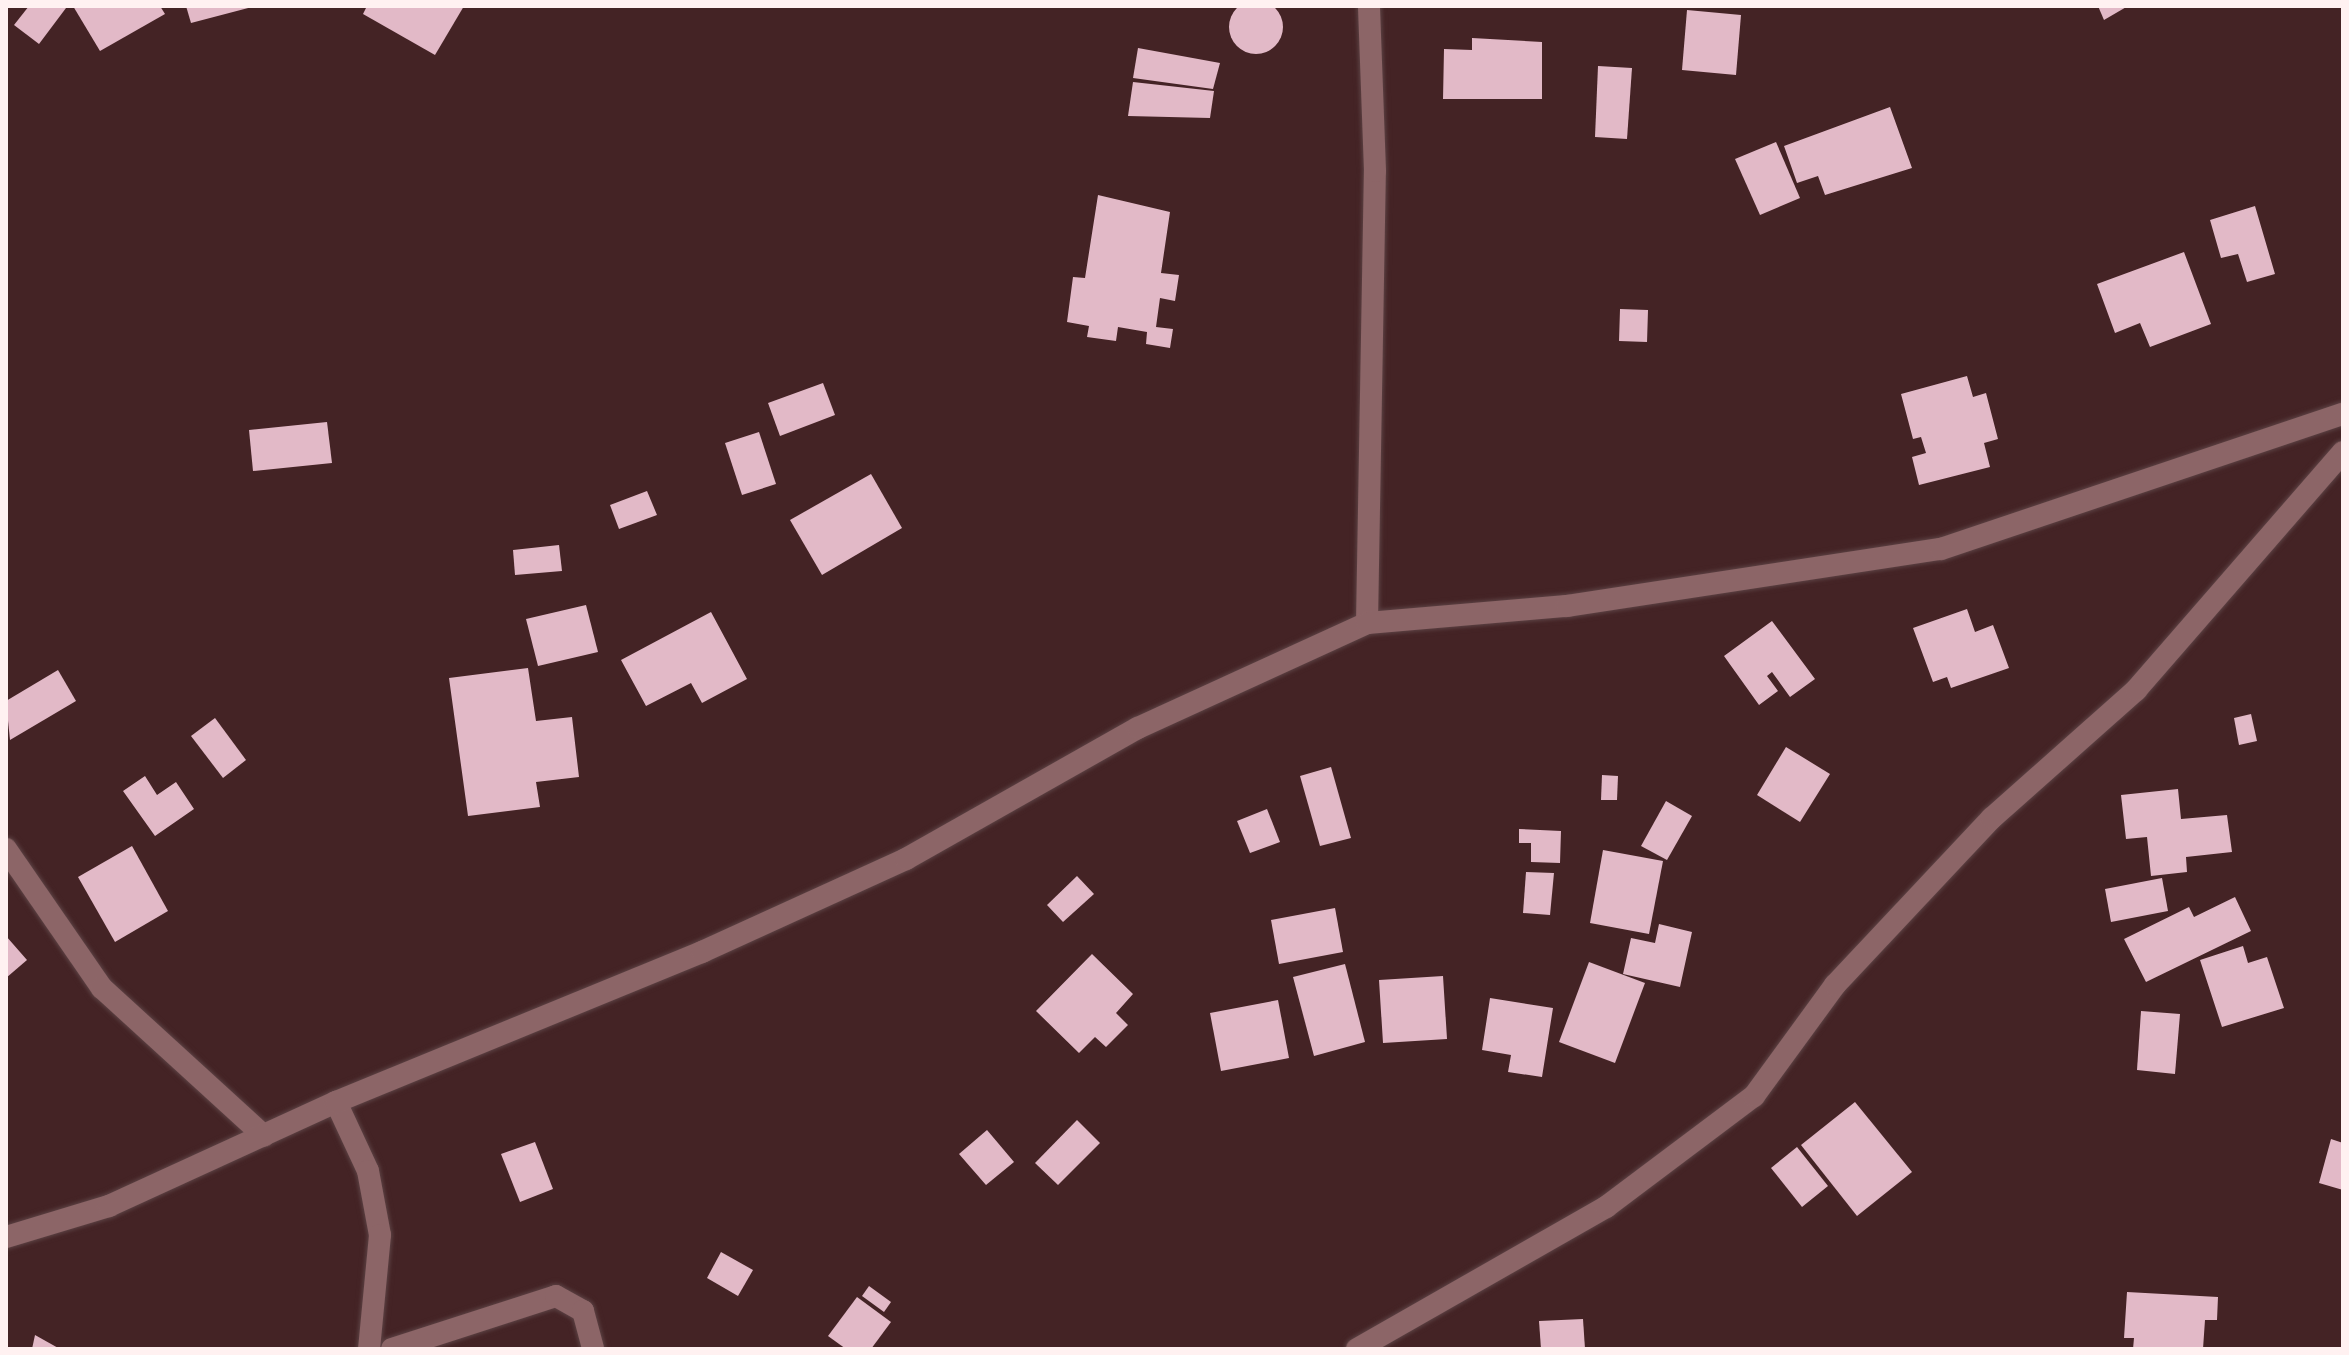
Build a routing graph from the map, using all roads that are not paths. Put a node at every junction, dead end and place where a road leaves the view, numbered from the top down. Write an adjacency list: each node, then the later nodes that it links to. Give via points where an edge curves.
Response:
1 (1369, 6): 4 (street, via 1375,171)
2 (2343, 414): 4 (street, via 1941,549 1567,606)
3 (2343, 452): 12 (street, via 2136,690 1992,818 1835,985 1754,1096 1606,1207)
4 (1367, 623): 6 (street, via 1138,728 906,859)
5 (6, 849): 7 (street, via 102,988)
6 (336, 1102): 7 (street); 9 (street, via 368,1171 380,1235)
7 (264, 1136): 8 (street, via 109,1206)
8 (6, 1237)
9 (369, 1349)
10 (392, 1349): 11 (street, via 556,1296 583,1311)
11 (593, 1349)
12 (1357, 1349)

